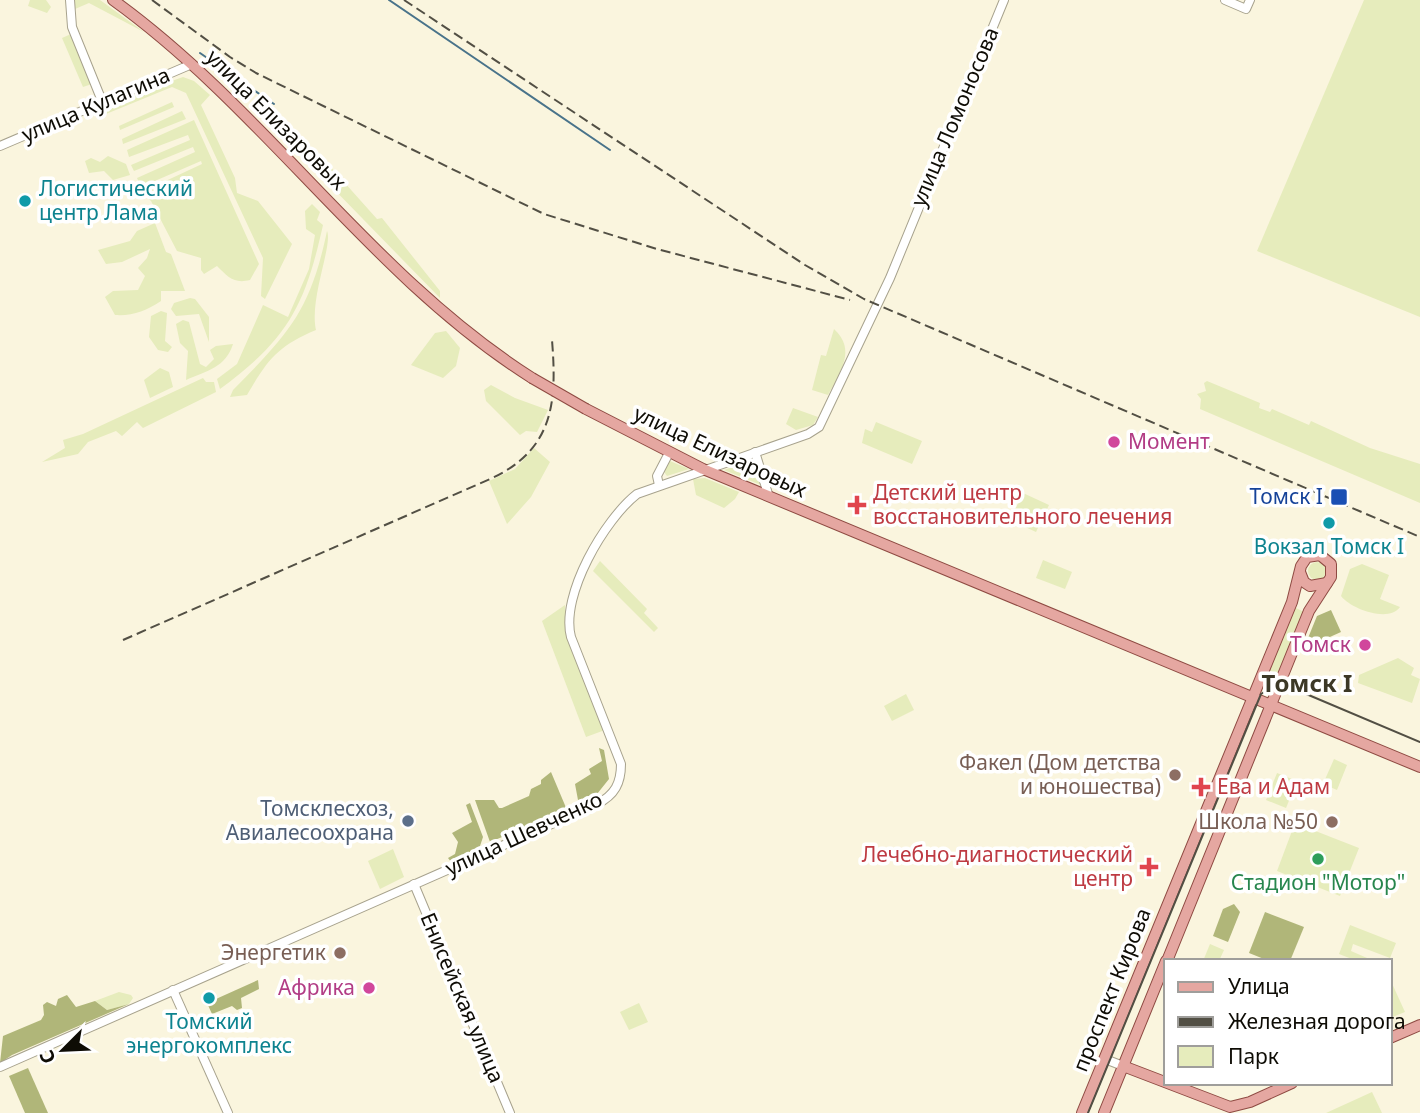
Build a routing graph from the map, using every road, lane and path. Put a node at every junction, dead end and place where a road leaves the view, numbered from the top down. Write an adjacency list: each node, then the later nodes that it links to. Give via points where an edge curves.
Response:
1 (70, 0): 7 (street, via 72,27)
2 (113, 0): 6 (main road, улица Елизаровых)
3 (1004, 0): 9 (street, улица Ломоносова)
4 (1224, 0): 5 (street, via 1246,9)
5 (1250, 0)
6 (192, 64): 7 (street, улица Кулагина); 11 (main road, улица Елизаровых, bridge, via 412,287 484,346 532,378)
7 (102, 101): 8 (street, улица Кулагина)
8 (0, 146)
9 (870, 321): 10 (street, улица Шевченко, via 819,427)
10 (755, 452): 12 (street, улица Шевченко); 14 (street)
11 (668, 453): 12 (main road, улица Елизаровых); 13 (street, via 657,476)
12 (704, 469): 13 (street, улица Шевченко); 14 (main road, улица Елизаровых)
13 (659, 485): 20 (street, улица Шевченко, via 621,507 592,553 568,610 571,637 618,753 621,773 617,788 597,804)
14 (769, 497): 17 (main road, улица Елизаровых)
15 (1300, 570): 16 (main road, via 1310,586); 16 (main road, via 1307,557 1320,555 1331,564); 17 (main road, проспект Кирова, via 1292,602)
16 (1329, 581): 18 (main road, проспект Кирова, via 1309,611)
17 (1252, 697): 18 (main road, улица Елизаровых); 21 (main road, проспект Кирова)
18 (1271, 705): 19 (main road, улица Елизаровых); 22 (main road, проспект Кирова)
19 (1420, 767)
20 (414, 884): 27 (street, улица Шевченко); 38 (street, Енисейская улица)
21 (1167, 908): 22 (main road); 23 (main road, проспект Кирова)
22 (1185, 915): 24 (main road, проспект Кирова)
23 (1155, 936): 24 (main road); 30 (main road, проспект Кирова)
24 (1173, 944): 25 (main road, проспект Кирова)
25 (1167, 959)
26 (1164, 966): 31 (main road, проспект Кирова)
27 (173, 990): 32 (street, улица Шевченко); 37 (street)
28 (1420, 1025): 29 (main road)
29 (1392, 1037)
30 (1105, 1059): 31 (street); 39 (main road, проспект Кирова)
31 (1123, 1066): 33 (main road); 40 (main road, проспект Кирова)
32 (0, 1068)
33 (1164, 1083)
34 (1170, 1085): 36 (main road, via 1222,1106)
35 (1289, 1085): 36 (main road)
36 (1252, 1108)
37 (228, 1113)
38 (510, 1113)
39 (1082, 1113)
40 (1104, 1113)

